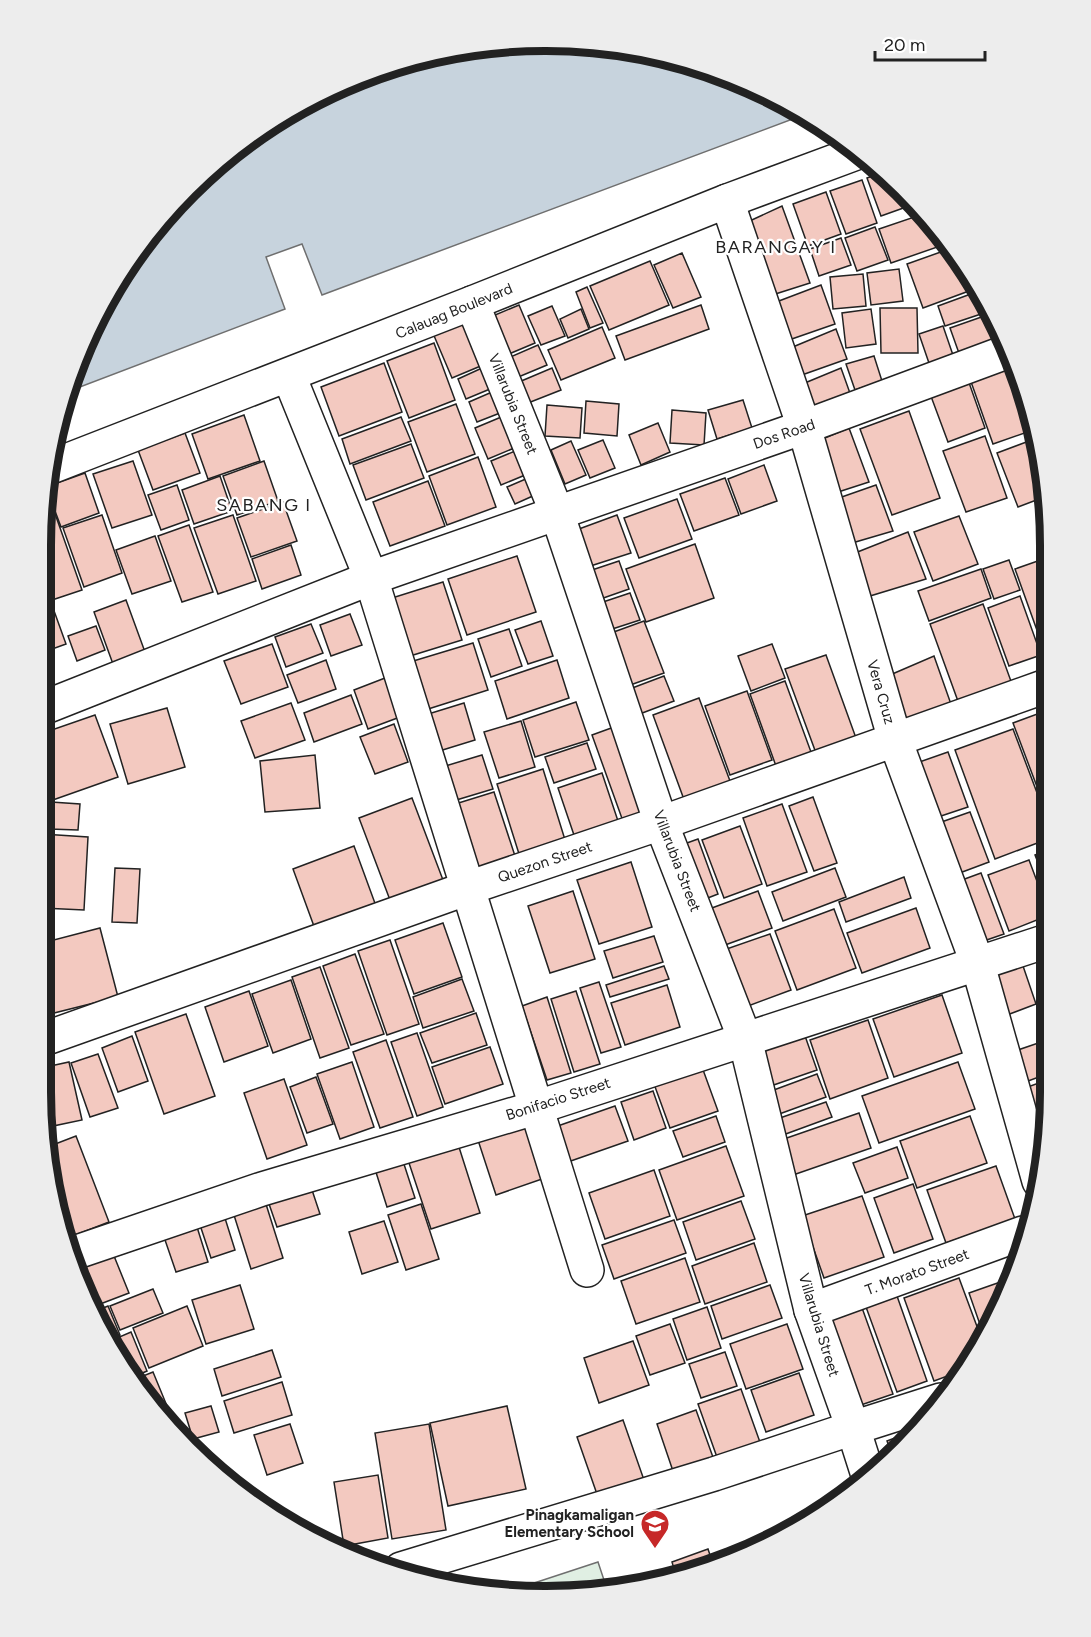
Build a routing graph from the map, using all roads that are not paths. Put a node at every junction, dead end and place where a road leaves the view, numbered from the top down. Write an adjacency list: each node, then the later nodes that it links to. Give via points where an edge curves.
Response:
1 (850, 155): 2 (street, Calauag Boulevard)
2 (727, 201): 3 (street, Calauag Boulevard); 6 (street, Vera Cruz)
3 (472, 303): 5 (street, Calauag Boulevard); 8 (street, Villarubia Street)
4 (1001, 354): 6 (street, Dos Road)
5 (289, 376): 7 (street, Calauag Boulevard); 9 (street)
6 (804, 427): 8 (street, Dos Road); 12 (street, Vera Cruz)
7 (58, 464)
8 (557, 513): 9 (street, Dos Road); 13 (street, Villarubia Street)
9 (371, 578): 11 (street, Dos Road); 14 (street)
10 (1040, 688): 12 (street, Quezon Street)
11 (51, 705)
12 (896, 740): 13 (street, Quezon Street); 16 (street, Vera Cruz)
13 (662, 823): 14 (street, Quezon Street); 18 (street, Villarubia Street)
14 (468, 888): 17 (street, Quezon Street); 19 (street)
15 (1040, 943): 16 (street, Bonifacio Street)
16 (978, 965): 18 (street, Bonifacio Street); 20 (street, Vera Cruz)
17 (51, 1036)
18 (745, 1039): 19 (street, Bonifacio Street); 24 (street, Villarubia Street)
19 (538, 1107): 22 (street, Bonifacio Street, via 262,1189); 23 (street)
20 (1034, 1164)
21 (1018, 1235): 24 (street, T. Morato Street)
22 (78, 1252)
23 (587, 1270)
24 (811, 1310): 26 (street, Villarubia Street)
25 (929, 1404): 26 (street)
26 (853, 1428): 27 (street, Villarubia Street); 28 (street)
27 (866, 1468)
28 (409, 1566)

